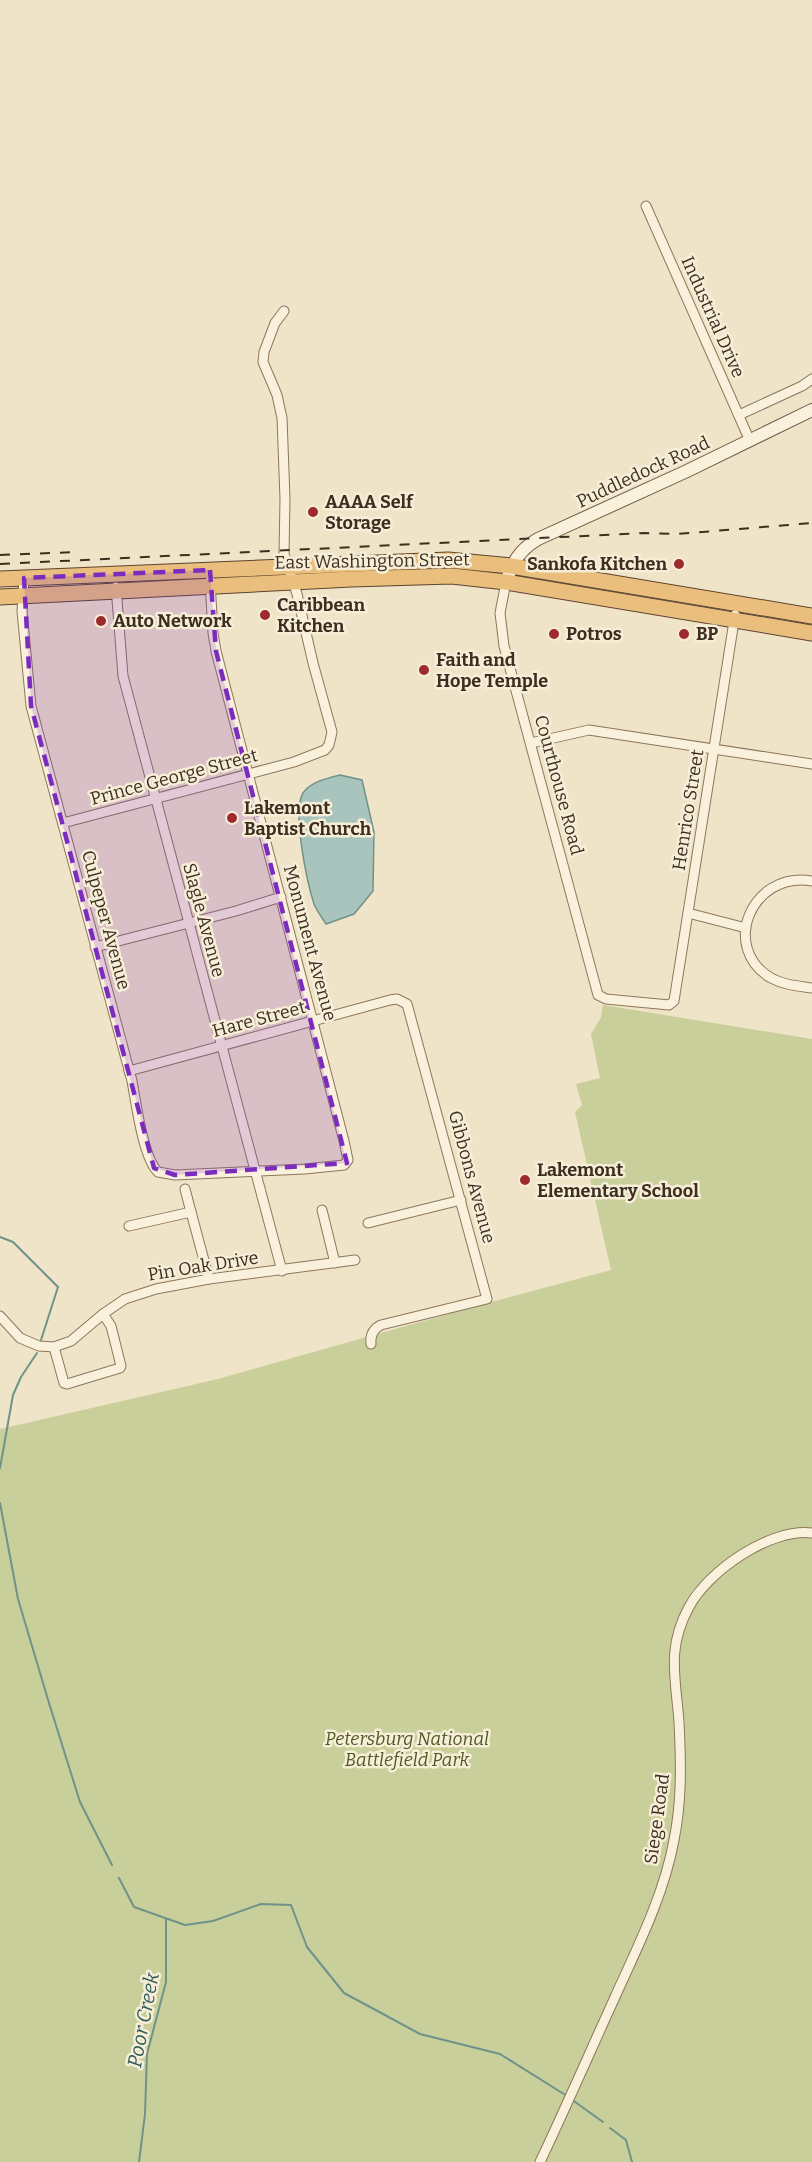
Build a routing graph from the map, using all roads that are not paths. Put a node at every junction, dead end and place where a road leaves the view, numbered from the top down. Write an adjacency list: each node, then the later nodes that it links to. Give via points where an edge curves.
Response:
1 (646, 206): 5 (street, Industrial Drive)
2 (284, 311): 7 (street, via 275,323 263,362 282,418)
3 (812, 379): 5 (street)
4 (812, 410): 6 (main road, Puddledock Road)
5 (739, 415): 6 (street, Industrial Drive)
6 (750, 441): 8 (main road, Puddledock Road, via 538,539 520,551)
7 (288, 566): 8 (highway, East Washington Street, via 448,560); 9 (highway, East Washington Street); 13 (street)
8 (511, 566): 14 (main road, Puddledock Road); 19 (highway, East Washington Street)
9 (210, 570): 10 (highway, East Washington Street); 15 (street, Monument Avenue)
10 (116, 574): 11 (highway, East Washington Street); 16 (street, Slagle Avenue)
11 (24, 578): 12 (highway, East Washington Street); 17 (street, Culpeper Avenue)
12 (0, 579)
13 (293, 582): 14 (highway, East Washington Street, via 452,576); 15 (highway, East Washington Street); 26 (street, Prince George Street, via 332,732 325,750)
14 (506, 582): 21 (highway, East Washington Street); 23 (street, Courthouse Road, via 500,624)
15 (210, 586): 16 (highway, East Washington Street); 26 (street, Monument Avenue, via 216,651)
16 (117, 591): 17 (highway, East Washington Street); 27 (street, Slagle Avenue, via 122,668)
17 (23, 596): 18 (highway, East Washington Street); 28 (street, Culpeper Avenue, via 30,700)
18 (0, 597)
19 (737, 604): 20 (highway, East Washington Street); 21 (street, Henrico Street)
20 (812, 616)
21 (735, 620): 22 (highway, East Washington Street); 24 (street, Henrico Street)
22 (812, 633)
23 (531, 743): 24 (street, via 589,730); 36 (street, Courthouse Road, via 598,995 646,1004)
24 (714, 748): 25 (street); 31 (street, Henrico Street)
25 (812, 764)
26 (249, 775): 27 (street, Prince George Street); 30 (street, Monument Avenue)
27 (156, 799): 28 (street, Prince George Street); 32 (street, Slagle Avenue)
28 (63, 823): 34 (street, Culpeper Avenue)
29 (812, 881): 33 (street, via 786,882 767,890 755,904)
30 (281, 897): 32 (street); 37 (street, Monument Avenue)
31 (687, 913): 33 (street); 36 (street, Henrico Street)
32 (188, 922): 34 (street); 38 (street, Slagle Avenue)
33 (746, 928): 35 (street, via 749,948 763,972 781,982)
34 (95, 947): 40 (street, Culpeper Avenue)
35 (812, 988)
36 (672, 1004)
37 (314, 1021): 38 (street, Hare Street); 39 (street, Hare Street, via 403,1000); 41 (street, Monument Avenue, via 347,1163)
38 (221, 1046): 40 (street, Hare Street); 41 (street, Slagle Avenue)
39 (424, 1063): 43 (street, Gibbons Avenue)
40 (129, 1071): 41 (street, Culpeper Avenue, via 146,1145 158,1172 175,1175)
41 (254, 1171): 50 (street, Slagle Avenue)
42 (185, 1189): 45 (street)
43 (461, 1200): 46 (street); 55 (street, Gibbons Avenue, via 487,1299 381,1325 374,1330)
44 (322, 1210): 49 (street)
45 (191, 1212): 47 (street); 51 (street)
46 (368, 1223)
47 (129, 1226)
48 (355, 1260): 49 (street, Pin Oak Drive)
49 (335, 1263): 50 (street, Pin Oak Drive)
50 (282, 1271): 51 (street, Pin Oak Drive)
51 (209, 1279): 52 (street, Pin Oak Drive, via 139,1294)
52 (102, 1314): 56 (street, Pin Oak Drive, via 74,1339); 56 (street, via 111,1326 120,1368 67,1384)
53 (0, 1316): 54 (street)
54 (3, 1326): 56 (street, via 29,1343)
55 (371, 1344)
56 (54, 1347)
57 (812, 1533): 58 (street, Siege Road, via 779,1538 741,1555 704,1585 688,1607 673,1664 681,1785 668,1868 649,1922)
58 (540, 2162)

